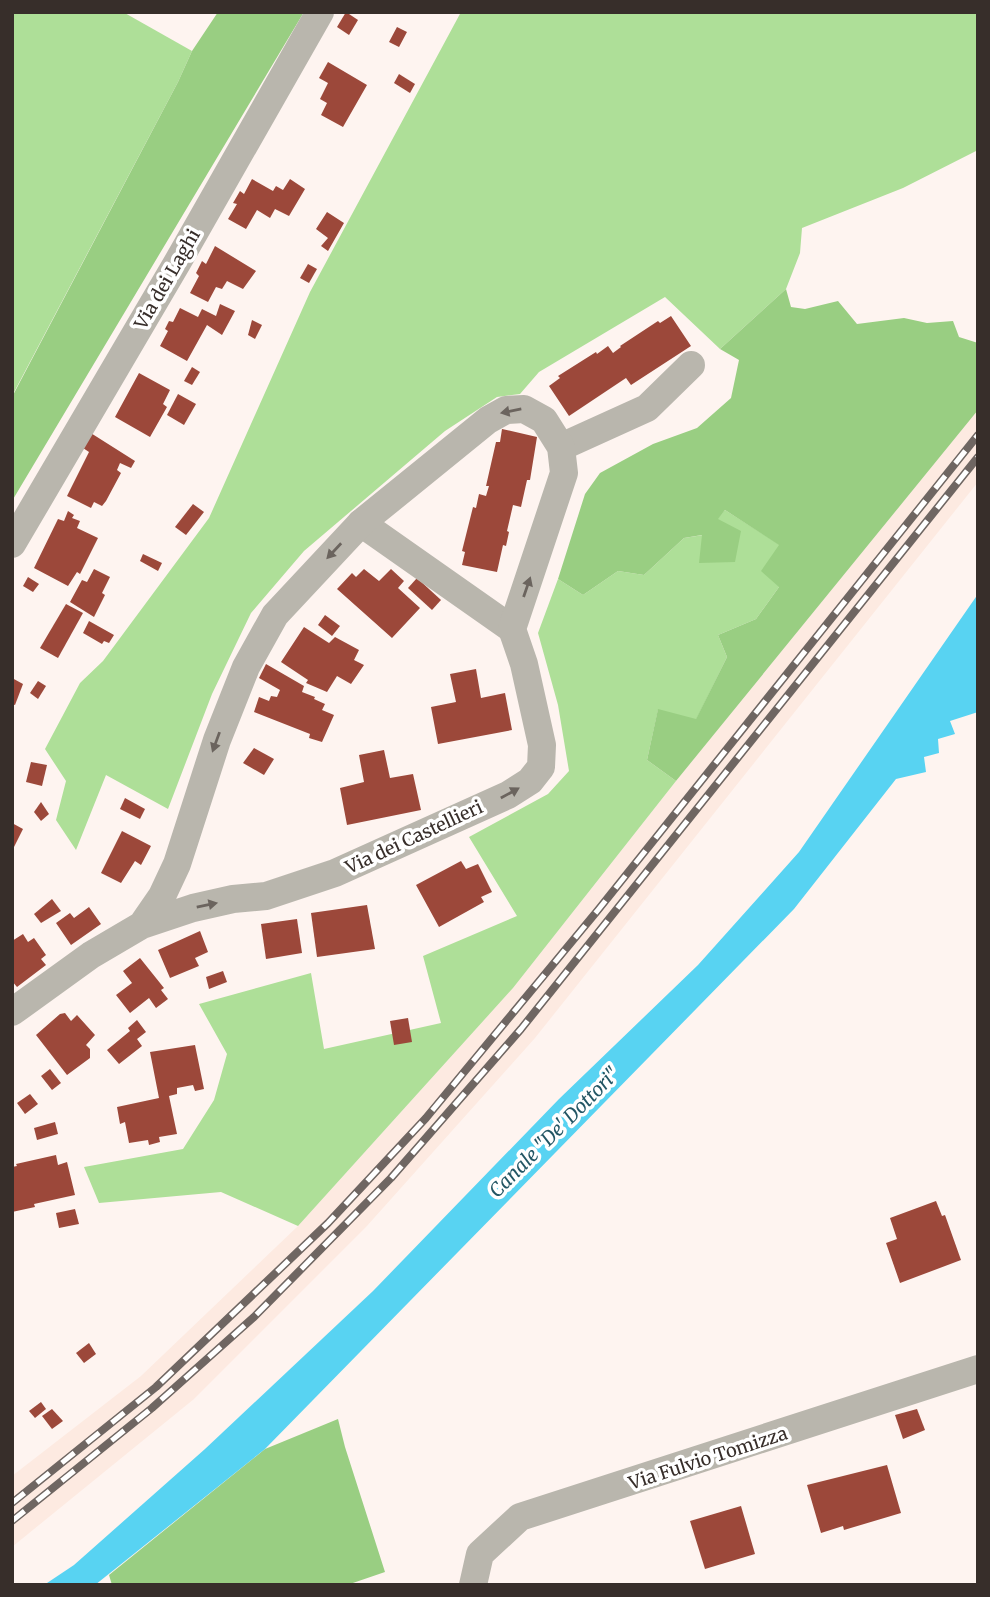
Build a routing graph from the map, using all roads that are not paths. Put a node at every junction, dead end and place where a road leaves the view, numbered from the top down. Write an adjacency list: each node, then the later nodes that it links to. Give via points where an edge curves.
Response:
1 (320, 12): 5 (street, Via dei Laghi)
2 (691, 365): 3 (street, via 647,408)
3 (561, 447): 4 (street, Via dei Castellieri, one-way to 4, via 544,420 524,409 506,410); 6 (street, one-way to 3, via 565,474)
4 (361, 523): 6 (street); 7 (street, Via dei Castellieri, one-way to 7, via 275,615 246,667 177,863)
5 (12, 544)
6 (512, 629): 7 (street, Via dei Castellieri, one-way to 6, via 193,908 265,896 335,873 508,795 530,780 541,767 542,745)
7 (142, 925): 8 (street, Via dei Castellieri)
8 (12, 1012)
9 (978, 1369): 10 (street, Via Fulvio Tomizza, via 520,1517 480,1554)
10 (473, 1585)

